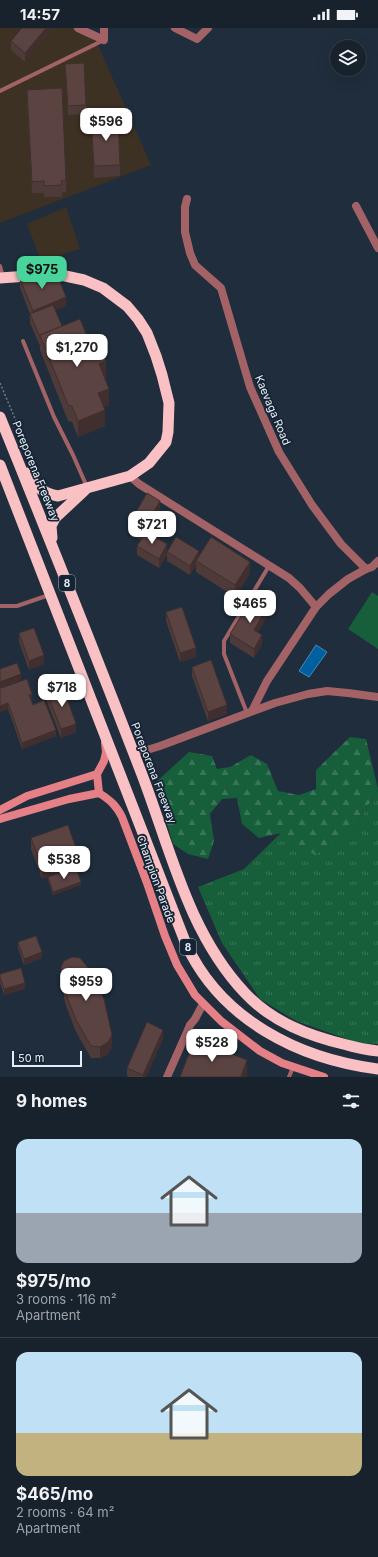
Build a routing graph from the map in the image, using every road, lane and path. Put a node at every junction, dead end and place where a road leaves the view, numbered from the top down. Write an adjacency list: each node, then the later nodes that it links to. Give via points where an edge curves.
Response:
1 (78, 28): 5 (street)
2 (104, 28): 5 (street)
3 (175, 28): 4 (street, via 197,39)
4 (208, 28)
5 (104, 40): 6 (lane)
6 (0, 91)
7 (187, 199): 22 (street, Kaevaga Road, via 185,232 190,253 195,265 221,288 250,387 279,452 312,505 341,544)
8 (356, 206): 9 (street)
9 (378, 248)
10 (1, 274): 17 (highway, via 56,274 84,280 103,288 127,306 147,333 162,375 168,403 166,442 149,464)
11 (23, 341): 18 (lane)
12 (0, 383): 16 (path)
13 (0, 417): 14 (highway, Poreporena Freeway / 8)
14 (15, 454): 18 (highway, via 34,483 47,494 58,496); 19 (highway, Poreporena Freeway / 8)
15 (0, 465): 23 (highway, 8)
16 (35, 467)
17 (130, 476): 18 (highway); 21 (street)
18 (87, 488): 19 (highway, via 55,518 51,526)
19 (52, 545): 29 (highway, Poreporena Freeway / 8)
20 (378, 562): 22 (street)
21 (269, 566): 25 (street, via 289,578); 27 (lane, via 224,641 224,654)
22 (366, 569): 25 (street, via 343,583)
23 (51, 594): 24 (lane, via 17,606); 28 (highway, 8)
24 (0, 606)
25 (316, 607): 27 (street, via 267,681)
26 (378, 698): 27 (street, via 327,691 293,698)
27 (250, 712): 29 (street, via 160,746)
28 (103, 726): 30 (main road, via 106,752); 37 (highway, 8, via 186,944 212,984 255,1025 291,1046 336,1062)
29 (132, 751): 35 (highway, Poreporena Freeway / 8, via 195,920 213,951 244,993 276,1018 301,1032 327,1041)
30 (97, 774): 31 (main road); 32 (main road, via 27,796)
31 (99, 793): 33 (main road); 34 (main road, Champion Parade, via 117,807 177,965)
32 (0, 810): 33 (street)
33 (4, 817)
34 (203, 1004): 36 (main road, Champion Parade, via 260,1051); 38 (street, via 190,1025)
35 (378, 1051)
36 (292, 1067): 39 (lane); 40 (main road, Champion Parade)
37 (378, 1069)
38 (167, 1077)
39 (289, 1077)
40 (324, 1077)

